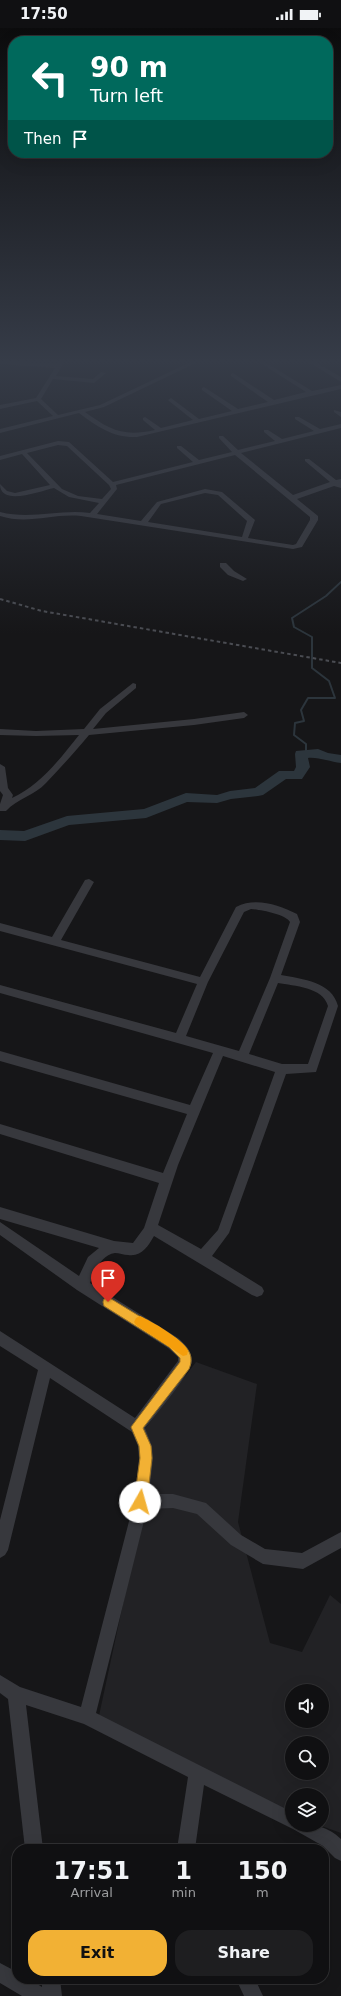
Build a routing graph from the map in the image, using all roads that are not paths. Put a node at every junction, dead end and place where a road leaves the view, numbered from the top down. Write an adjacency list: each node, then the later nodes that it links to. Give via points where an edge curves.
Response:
1 (31, 451): 6 (street)
2 (76, 451): 12 (street)
3 (184, 451): 10 (street)
4 (235, 451): 7 (street)
5 (245, 451): 7 (street)
6 (24, 453): 8 (street); 14 (street)
7 (237, 453): 10 (street); 16 (street)
8 (0, 458)
9 (306, 460): 11 (street)
10 (197, 462): 12 (street)
11 (338, 482): 15 (street); 16 (street)
12 (112, 484): 17 (street, via 114,489)
13 (0, 486): 14 (street, via 5,492 15,495)
14 (54, 486): 17 (street, via 69,495)
15 (341, 488)
16 (292, 498): 21 (street, via 314,516 299,545 293,547)
17 (104, 501): 19 (street)
18 (0, 514): 19 (street, via 18,518 71,513)
19 (92, 515): 20 (street)
20 (143, 523): 21 (street); 21 (street, via 159,503 212,490 220,493 251,520)
21 (244, 539)
22 (223, 565): 23 (street)
23 (243, 579)
24 (133, 686): 27 (street, via 103,712)
25 (244, 715): 27 (street)
26 (0, 732): 27 (street)
27 (86, 733): 29 (street, via 43,781 23,796 8,802)
28 (0, 767): 29 (street, via 3,789 8,795)
29 (2, 810)
30 (89, 882): 32 (street)
31 (0, 927): 32 (street)
32 (55, 942): 34 (street)
33 (275, 978): 34 (street, via 295,922 289,915 251,905 240,910 236,916); 39 (street); 40 (street, via 321,990 327,994 333,1006 312,1069)
34 (204, 982): 36 (street)
35 (0, 989): 36 (street)
36 (179, 1038): 37 (street)
37 (220, 1051): 39 (street); 41 (street)
38 (0, 1056): 41 (street)
39 (242, 1056): 40 (street)
40 (282, 1069): 48 (street, via 223,1233)
41 (193, 1111): 43 (street)
42 (0, 1130): 43 (street)
43 (167, 1180): 45 (street)
44 (0, 1213): 47 (street)
45 (150, 1227): 47 (street, via 142,1244 136,1249); 48 (street)
46 (0, 1228): 49 (street)
47 (114, 1247): 49 (street, via 93,1260)
48 (203, 1257): 50 (street)
49 (82, 1286): 53 (street, via 184,1351 185,1365)
50 (257, 1291)
51 (0, 1338): 52 (street)
52 (45, 1369): 53 (street); 56 (street)
53 (137, 1427): 54 (street, via 145,1446 146,1458)
54 (140, 1502): 55 (street, via 173,1501 201,1508 236,1540 263,1556 303,1561); 59 (street)
55 (341, 1540)
56 (0, 1550)
57 (0, 1683): 58 (street)
58 (16, 1694): 59 (street); 63 (street)
59 (87, 1717): 60 (street)
60 (198, 1772): 61 (street); 64 (street)
61 (285, 1817)
62 (314, 1832): 65 (street, via 329,1840)
63 (33, 1844)
64 (187, 1844)
65 (341, 1852)
66 (0, 1972): 67 (street)
67 (12, 1979)
68 (20, 1984): 71 (street)
69 (52, 1984): 72 (street)
70 (248, 1984): 73 (street)
71 (40, 1996)
72 (53, 1996)
73 (254, 1996)

